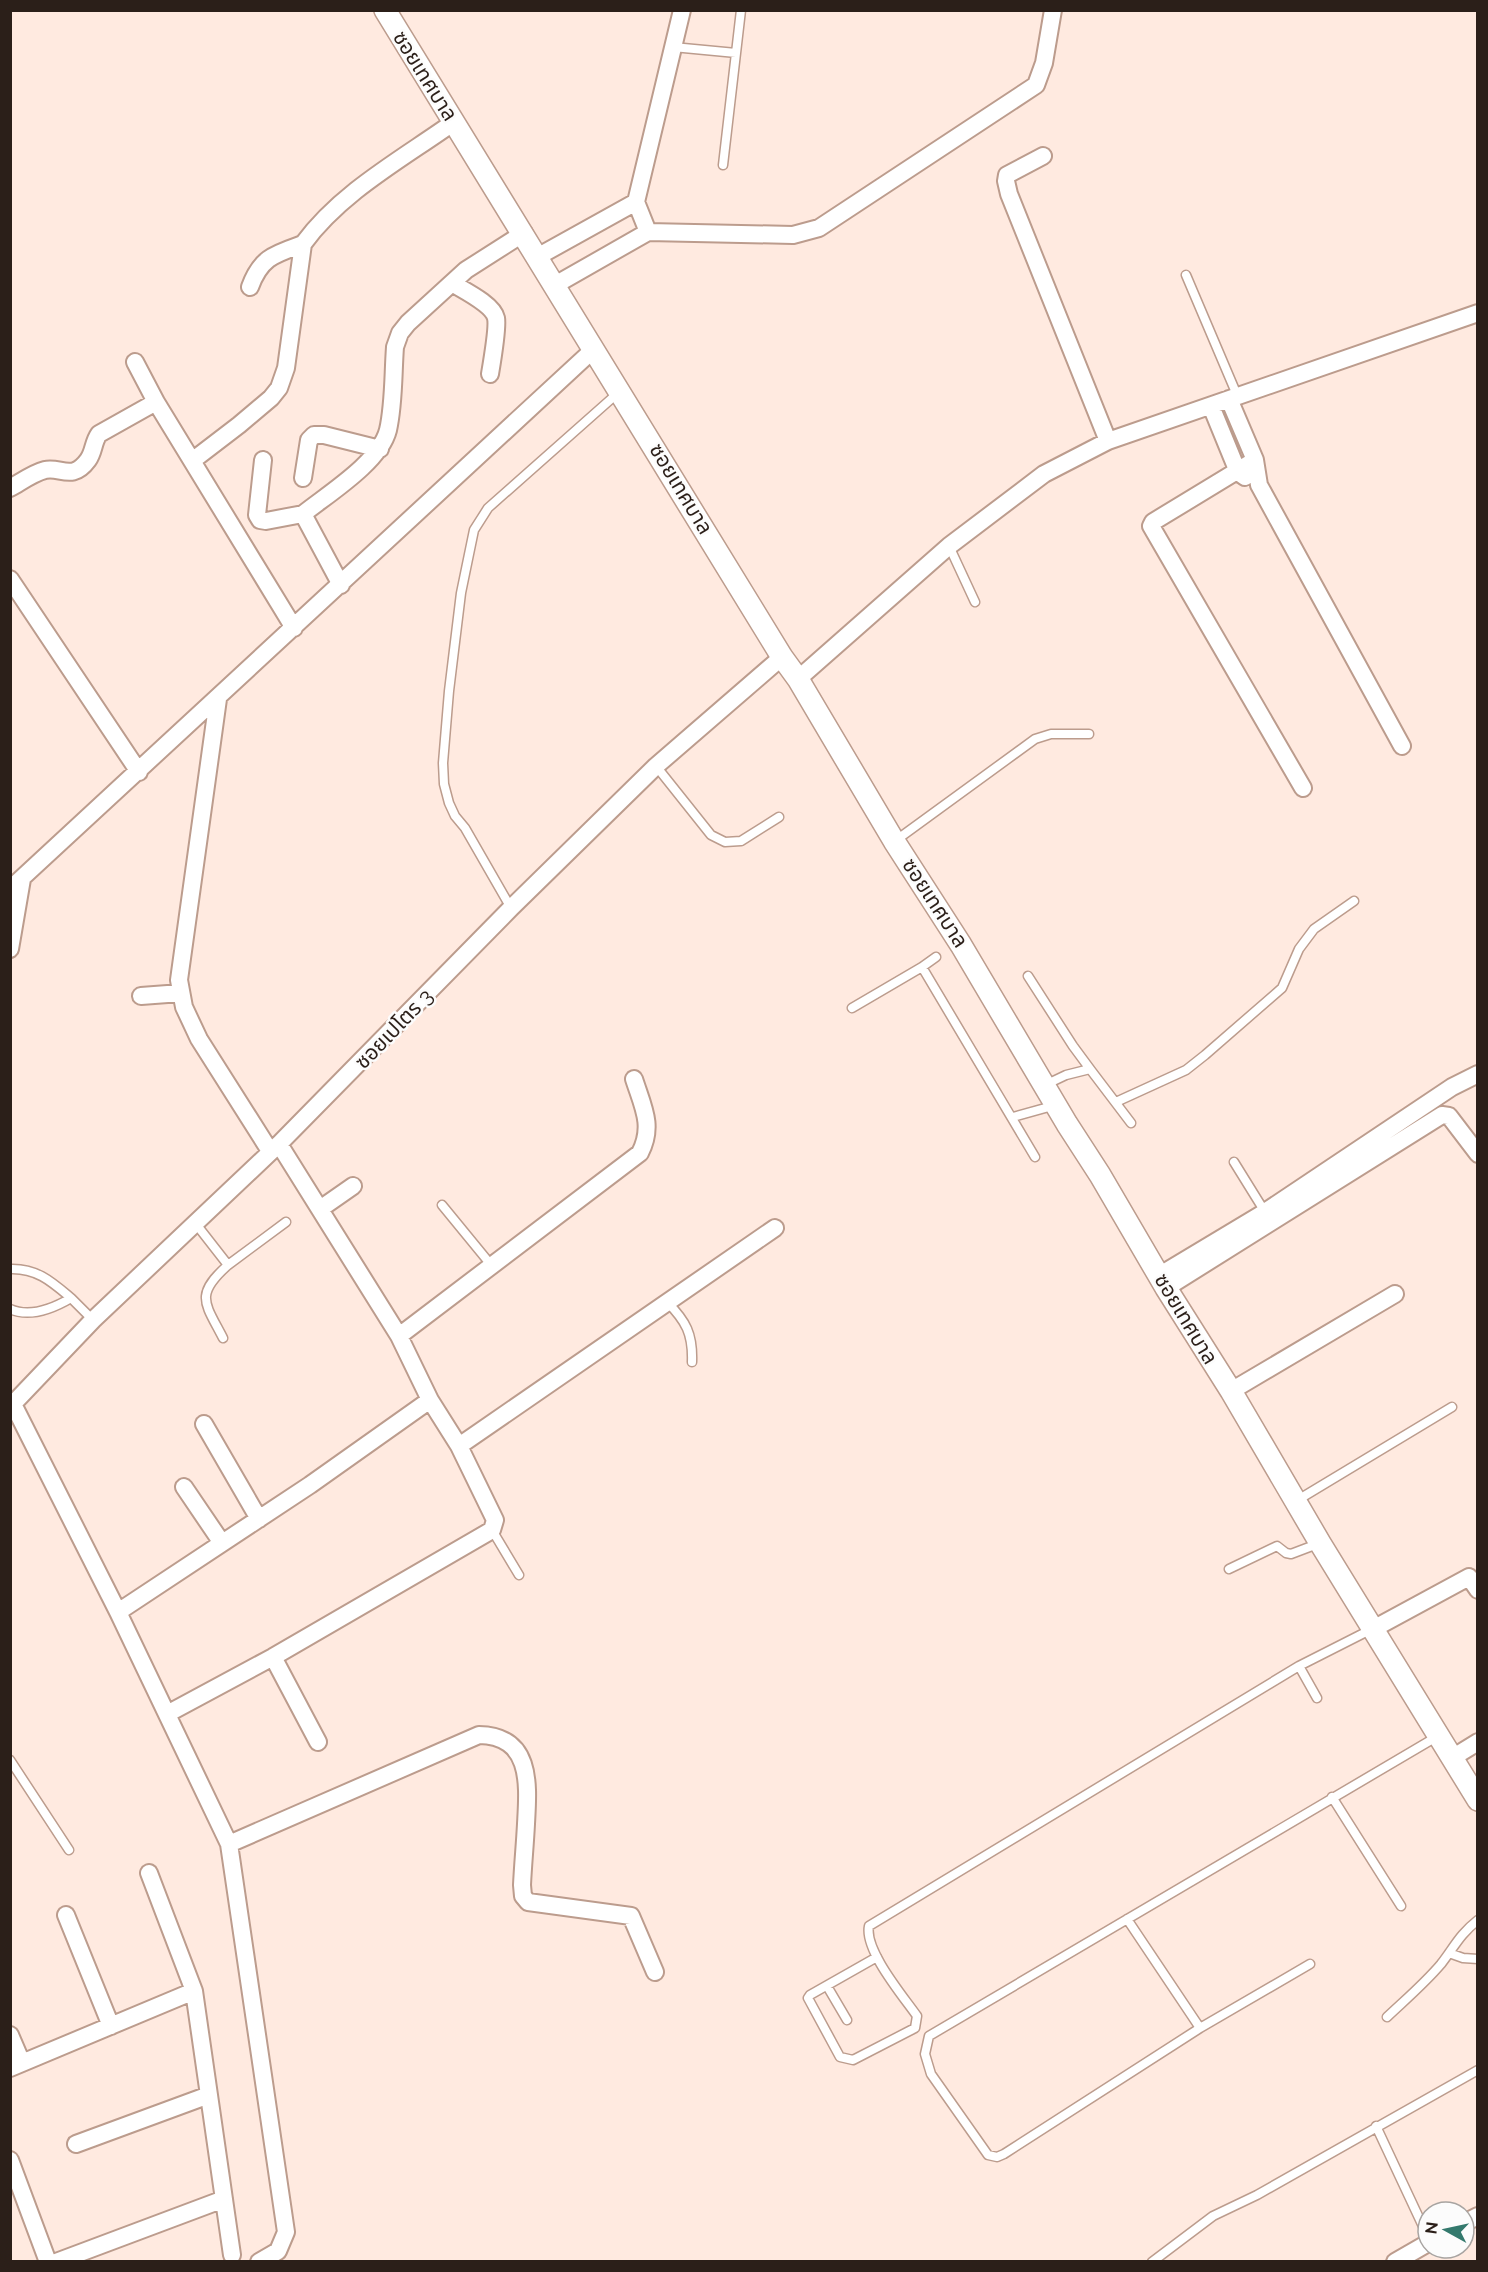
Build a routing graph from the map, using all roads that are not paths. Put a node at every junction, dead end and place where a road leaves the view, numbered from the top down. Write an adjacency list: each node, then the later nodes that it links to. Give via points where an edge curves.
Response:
1 (385, 10): 7 (street, ซอยเทศบาล)
2 (682, 10): 5 (street)
3 (741, 10): 6 (lane)
4 (1053, 10): 11 (street, via 1036,85 819,228 792,235)
5 (673, 47): 6 (lane); 10 (street)
6 (736, 53): 9 (lane)
7 (454, 122): 12 (street, ซอยเทศบาล); 13 (street, via 344,200)
8 (1043, 156): 27 (street, via 1007,175 1005,181)
9 (723, 165)
10 (636, 202): 11 (street); 14 (street)
11 (648, 232): 17 (street)
12 (524, 233): 14 (street, ซอยเทศบาล); 16 (street)
13 (303, 244): 18 (street, via 269,257 256,271); 31 (street, via 286,368 279,388)
14 (537, 257): 17 (street, ซอยเทศบาล)
15 (1186, 275): 24 (lane)
16 (452, 283): 22 (street, via 480,300 496,318); 28 (street, via 400,333 395,347 387,432)
17 (555, 285): 20 (street, ซอยเทศบาล)
18 (250, 287)
19 (1478, 313): 24 (street)
20 (594, 349): 23 (street, ซอยเทศบาล); 39 (street)
21 (135, 362): 25 (street)
22 (490, 374)
23 (620, 391): 42 (street, ซอยเทศบาล); 54 (lane, via 488,508 474,530 467,559 449,691 444,784 455,816)
24 (1233, 397): 26 (street); 30 (street)
25 (156, 402): 31 (street); 35 (street, via 99,434 80,468 66,473 43,470)
26 (1211, 406): 27 (street); 32 (street)
27 (1108, 441): 37 (street, via 1044,474)
28 (380, 449): 33 (street, via 314,435 309,440); 36 (street)
29 (263, 460): 36 (street, via 257,515 260,520)
30 (1255, 460): 32 (street); 34 (street)
31 (192, 461): 41 (street)
32 (1238, 472): 34 (street); 49 (street, via 1151,526)
33 (303, 478)
34 (1259, 485): 46 (street)
35 (10, 488)
36 (303, 514): 39 (street)
37 (949, 546): 40 (lane); 43 (street)
38 (10, 579): 48 (street)
39 (341, 585): 41 (street)
40 (975, 602)
41 (294, 628): 44 (street)
42 (782, 657): 43 (street, ซอยเทศบาล); 47 (street, ซอยเปโตร 3)
43 (798, 679): 51 (street, ซอยเทศบาล)
44 (218, 699): 48 (street); 59 (street, via 179,980)
45 (1089, 734): 51 (lane, via 1051,734 1035,740)
46 (1402, 747)
47 (656, 766): 50 (lane, via 711,835 725,842 741,841); 54 (street, ซอยเปโตร 3)
48 (139, 772): 52 (street)
49 (1303, 788)
50 (778, 817)
51 (894, 841): 65 (street, ซอยเทศบาล)
52 (16, 884): 55 (street)
53 (1354, 901): 66 (lane, via 1314,929 1299,949 1282,988 1205,1055 1186,1070)
54 (511, 908): 70 (street, ซอยเปโตร 3)
55 (10, 949)
56 (936, 957): 57 (lane)
57 (922, 967): 61 (lane); 68 (lane)
58 (1028, 976): 62 (lane)
59 (181, 993): 60 (street); 70 (street, via 199,1039)
60 (141, 996)
61 (852, 1008)
62 (1090, 1069): 65 (lane); 66 (lane)
63 (1478, 1074): 77 (street, via 1452,1087)
64 (634, 1079): 82 (street, via 648,1138 640,1153)
65 (1045, 1085): 67 (street, ซอยเทศบาล)
66 (1116, 1102): 69 (lane)
67 (1057, 1104): 68 (lane); 84 (street, ซอยเทศบาล)
68 (1013, 1117): 72 (lane)
69 (1131, 1123)
70 (275, 1148): 76 (street); 79 (street, ซอยเปโตร 3)
71 (1478, 1154): 84 (street, via 1449,1116 1442,1115)
72 (1035, 1157)
73 (1234, 1162): 77 (lane)
74 (353, 1185): 76 (street)
75 (442, 1205): 82 (lane)
76 (320, 1209): 90 (street)
77 (1265, 1212): 84 (street)
78 (286, 1222): 81 (lane)
79 (196, 1224): 81 (lane); 89 (street, ซอยเปโตร 3)
80 (774, 1228): 87 (street)
81 (228, 1265): 91 (lane, via 215,1277 205,1303)
82 (492, 1266): 90 (street)
83 (10, 1269): 86 (lane, via 36,1272)
84 (1163, 1282): 93 (street, ซอยเทศบาล)
85 (1395, 1294): 93 (street)
86 (70, 1298): 88 (lane, via 56,1307 26,1313); 89 (lane)
87 (667, 1302): 92 (lane, via 682,1317 689,1333); 98 (street)
88 (10, 1309)
89 (93, 1320): 95 (street, ซอยเปโตร 3)
90 (399, 1336): 94 (street)
91 (223, 1338)
92 (692, 1362)
93 (1231, 1391): 100 (street, ซอยเทศบาล)
94 (430, 1400): 98 (street); 101 (street)
95 (12, 1405): 108 (street)
96 (1452, 1407): 100 (lane)
97 (204, 1424): 101 (street)
98 (459, 1446): 102 (street, via 495,1520)
99 (184, 1487): 104 (street)
100 (1296, 1501): 103 (street, ซอยเทศบาล)
101 (259, 1519): 104 (street)
102 (492, 1530): 106 (lane); 110 (street)
103 (1320, 1543): 105 (lane, via 1291,1554 1277,1546); 109 (street, ซอยเทศบาล)
104 (222, 1544): 108 (street)
105 (1229, 1569)
106 (519, 1575)
107 (1475, 1580): 109 (street)
108 (118, 1612): 113 (street)
109 (1373, 1629): 111 (lane); 114 (street, ซอยเทศบาล)
110 (273, 1657): 113 (street); 115 (street)
111 (1299, 1666): 112 (lane); 129 (lane, via 879,1919 869,1926 867,1934)
112 (1317, 1698)
113 (167, 1714): 121 (street)
114 (1438, 1735): 117 (street, ซอยเทศบาล); 119 (lane)
115 (318, 1742)
116 (1478, 1742): 117 (street)
117 (1452, 1758): 120 (street, ซอยเทศบาล)
118 (10, 1760): 122 (lane)
119 (1332, 1797): 124 (lane); 126 (lane)
120 (1478, 1800)
121 (229, 1844): 132 (street, via 479,1735 498,1738 515,1750 528,1783 524,1899 631,1916); 153 (street, via 286,2232 278,2251)
122 (69, 1850)
123 (149, 1873): 134 (street)
124 (1401, 1906)
125 (66, 1915): 137 (street)
126 (1127, 1918): 138 (lane); 138 (lane, via 929,2036 925,2054 931,2074 988,2154 997,2157)
127 (1478, 1920): 128 (lane, via 1463,1932)
128 (1449, 1953): 130 (lane); 135 (lane)
129 (877, 1957): 133 (lane); 133 (lane, via 917,2016 915,2028 853,2060 840,2057 808,2002 810,1995)
130 (1478, 1959)
131 (1310, 1964): 138 (lane)
132 (655, 1972)
133 (827, 1986): 136 (lane)
134 (194, 1992): 137 (street); 142 (street)
135 (1387, 2017)
136 (847, 2020)
137 (111, 2026): 140 (street)
138 (1200, 2028)
139 (10, 2035): 140 (street)
140 (16, 2065)
141 (1478, 2070): 143 (lane)
142 (209, 2095): 144 (street); 146 (street)
143 (1376, 2126): 147 (lane); 150 (lane, via 1213,2216)
144 (76, 2144)
145 (10, 2160): 151 (street)
146 (224, 2199): 149 (street); 152 (street)
147 (1416, 2211)
148 (1416, 2250): 154 (street)
149 (232, 2255)
150 (1156, 2261)
151 (48, 2262)
152 (56, 2262)
153 (259, 2262)
154 (1395, 2262)

